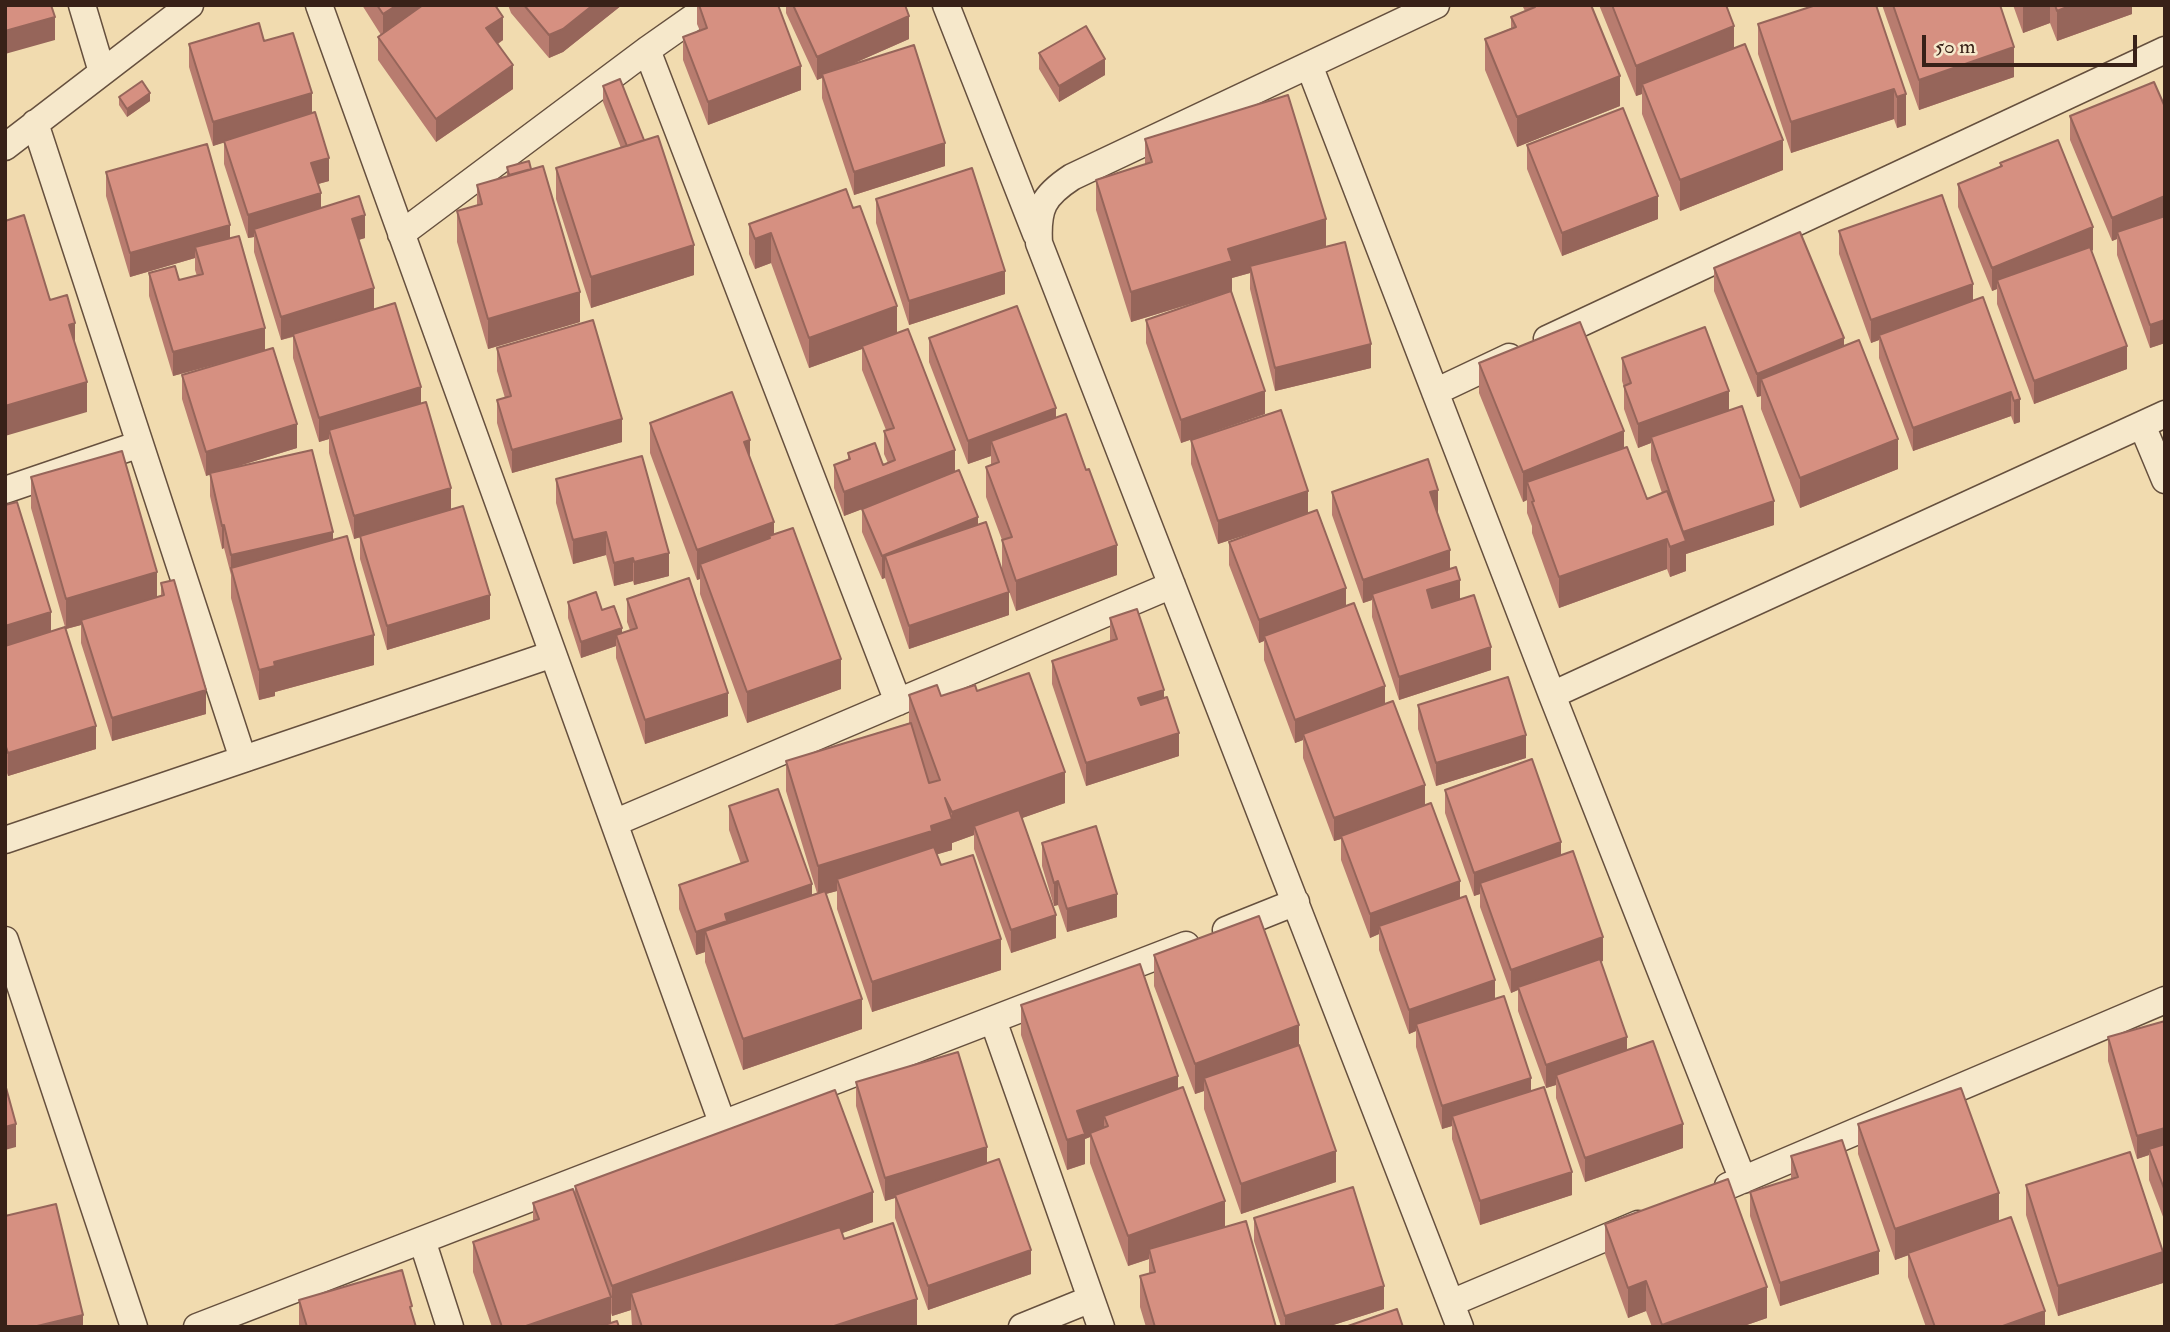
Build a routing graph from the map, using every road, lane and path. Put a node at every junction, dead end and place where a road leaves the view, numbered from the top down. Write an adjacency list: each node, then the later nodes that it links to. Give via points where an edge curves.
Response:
1 (82, 5): 11 (street)
2 (190, 5): 11 (street)
3 (319, 5): 14 (street)
4 (711, 5): 8 (street)
5 (946, 5): 15 (street)
6 (1436, 5): 7 (street)
7 (1389, 15): 10 (street)
8 (647, 50): 14 (street); 24 (street)
9 (2165, 50): 16 (street)
10 (1309, 65): 15 (street, via 1055,188 1043,202); 16 (street)
11 (102, 72): 12 (street)
12 (35, 123): 13 (street); 18 (street)
13 (5, 146)
14 (401, 234): 22 (street)
15 (1039, 243): 21 (street)
16 (1435, 392): 23 (street)
17 (2153, 419): 19 (street); 23 (street)
18 (140, 444): 20 (street); 25 (street)
19 (2165, 480)
20 (5, 490)
21 (1172, 585): 24 (street); 28 (street)
22 (553, 654): 25 (street); 26 (street)
23 (1552, 695): 33 (street)
24 (898, 702): 26 (street)
25 (243, 759): 27 (street)
26 (614, 824): 32 (street)
27 (5, 840)
28 (1296, 902): 31 (street); 38 (street)
29 (5, 940): 39 (street)
30 (2165, 1000): 33 (street)
31 (993, 1020): 32 (street); 37 (street)
32 (723, 1125): 36 (street)
33 (1742, 1180): 34 (street)
34 (1704, 1196)
35 (1667, 1212): 38 (street)
36 (422, 1240): 40 (street); 41 (street)
37 (1091, 1299): 42 (street); 43 (street)
38 (1456, 1315)
39 (134, 1327)
40 (197, 1327)
41 (450, 1327)
42 (1022, 1327)
43 (1101, 1327)

